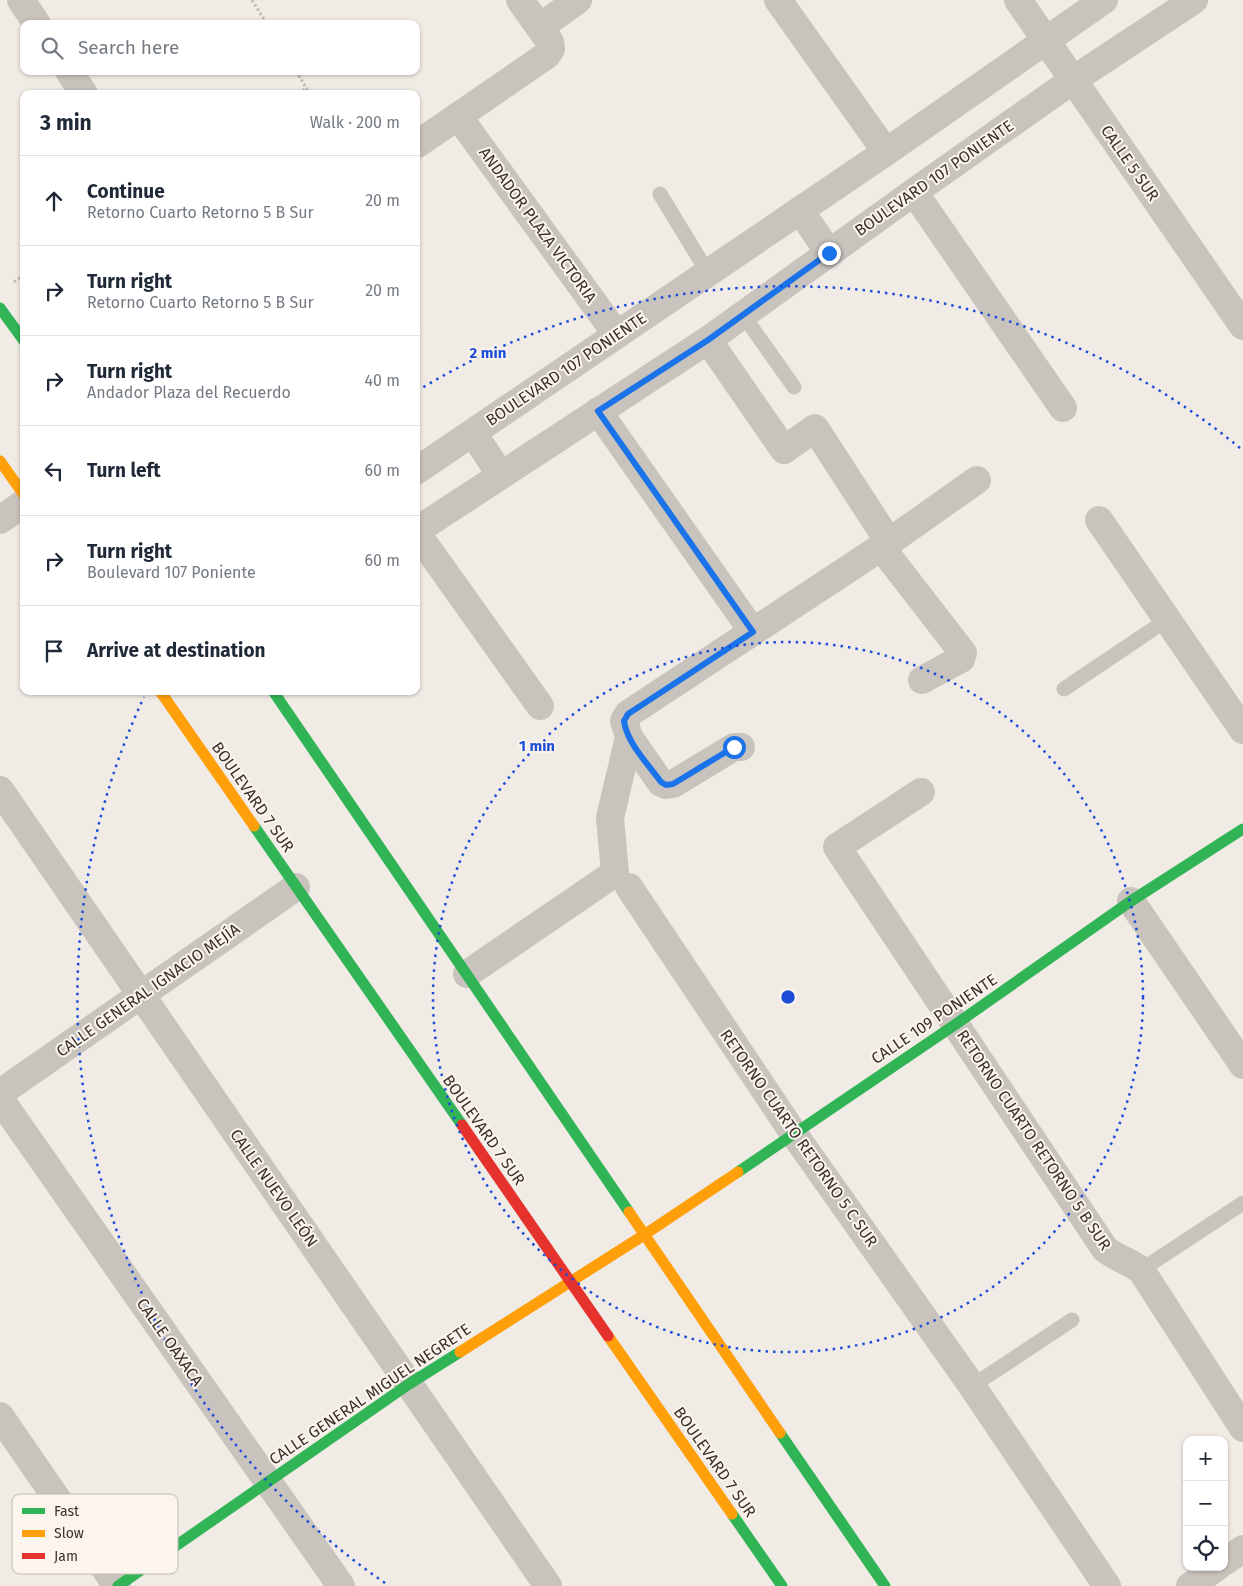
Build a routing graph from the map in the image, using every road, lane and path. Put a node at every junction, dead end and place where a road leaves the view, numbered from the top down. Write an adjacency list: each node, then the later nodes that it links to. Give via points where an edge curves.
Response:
1 (21, 0): 9 (street)
2 (252, 0): 10 (path)
3 (520, 0): 11 (street)
4 (578, 0): 11 (street)
5 (778, 0): 21 (street)
6 (1018, 0): 12 (street, CALLE 5 SUR)
7 (1104, 0): 12 (street, BOULEVARD 107 PONIENTE)
8 (1194, 0): 15 (street, BOULEVARD 107 PONIENTE)
9 (34, 20)
10 (264, 20)
11 (546, 38): 19 (street, via 547,56)
12 (1045, 40): 15 (street, CALLE 5 SUR); 21 (street, BOULEVARD 107 PONIENTE)
13 (71, 75): 17 (street)
14 (298, 75): 16 (path)
15 (1073, 80): 22 (street, BOULEVARD 107 PONIENTE); 29 (street, CALLE 5 SUR)
16 (306, 88): 18 (path)
17 (81, 90)
18 (304, 90)
19 (458, 116): 20 (street); 30 (street, ANDADOR PLAZA VICTORIA)
20 (420, 142)
21 (886, 152): 24 (street, BOULEVARD 107 PONIENTE)
22 (914, 192): 25 (street, BOULEVARD 107 PONIENTE); 34 (street)
23 (660, 194): 26 (lane)
24 (800, 210): 25 (street); 26 (street, BOULEVARD 107 PONIENTE)
25 (829, 253): 28 (street, BOULEVARD 107 PONIENTE)
26 (708, 273): 30 (street, BOULEVARD 107 PONIENTE)
27 (0, 308): 31 (street)
28 (743, 314): 32 (street, BOULEVARD 107 PONIENTE); 33 (lane)
29 (1243, 326)
30 (617, 335): 36 (street, BOULEVARD 107 PONIENTE)
31 (20, 336)
32 (708, 340): 35 (street, BOULEVARD 107 PONIENTE); 47 (street, via 784,450 815,428)
33 (794, 388)
34 (1063, 408)
35 (598, 411): 39 (street, BOULEVARD 107 PONIENTE); 49 (street)
36 (473, 433): 38 (street, BOULEVARD 107 PONIENTE); 39 (street, BOULEVARD 107 PONIENTE)
37 (0, 461): 41 (street)
38 (420, 468)
39 (500, 474): 45 (street, BOULEVARD 107 PONIENTE)
40 (977, 480): 47 (street)
41 (20, 489)
42 (20, 506): 43 (street)
43 (0, 520)
44 (1099, 520): 48 (street)
45 (420, 529)
46 (420, 538): 54 (street)
47 (885, 544): 49 (street); 50 (street, via 962,649 961,659)
48 (1168, 619): 51 (lane); 56 (street)
49 (753, 632): 55 (street, via 628,714)
50 (922, 680)
51 (1064, 689)
52 (171, 695): 62 (street, BOULEVARD 7 SUR)
53 (276, 695): 64 (street)
54 (540, 706)
55 (626, 729): 57 (street, via 666,785 673,784 734,747); 64 (street, via 610,818 615,873)
56 (1243, 730)
57 (741, 747)
58 (0, 790): 65 (street, CALLE NUEVO LEÓN)
59 (921, 792): 66 (street, RETORNO CUARTO RETORNO 5 B SUR, via 837,848)
60 (1243, 829): 63 (street, CALLE 109 PONIENTE)
61 (629, 887): 70 (street, RETORNO CUARTO RETORNO 5 C SUR)
62 (296, 888): 65 (street, CALLE GENERAL IGNACIO MEJÍA); 74 (street, BOULEVARD 7 SUR)
63 (1131, 901): 66 (street, CALLE 109 PONIENTE); 67 (street)
64 (467, 974): 72 (street)
65 (142, 995): 68 (street, CALLE GENERAL IGNACIO MEJÍA); 76 (street, CALLE NUEVO LEÓN)
66 (956, 1024): 70 (street, CALLE 109 PONIENTE); 73 (street, RETORNO CUARTO RETORNO 5 B SUR, via 1105,1249)
67 (1243, 1065)
68 (0, 1093)
69 (0, 1098): 80 (street, CALLE OAXACA)
70 (794, 1134): 72 (street, CALLE 109 PONIENTE); 77 (street, RETORNO CUARTO RETORNO 5 C SUR)
71 (1243, 1203): 73 (lane)
72 (644, 1235): 74 (street, CALLE GENERAL MIGUEL NEGRETE); 92 (street)
73 (1141, 1270): 79 (street)
74 (569, 1282): 76 (street, CALLE GENERAL MIGUEL NEGRETE); 91 (street, BOULEVARD 7 SUR)
75 (1072, 1320): 77 (lane)
76 (409, 1384): 80 (street, CALLE GENERAL MIGUEL NEGRETE); 90 (street, CALLE NUEVO LEÓN)
77 (972, 1386): 93 (street, RETORNO CUARTO RETORNO 5 C SUR)
78 (0, 1416): 81 (street)
79 (1243, 1428)
80 (268, 1482): 82 (street, CALLE GENERAL MIGUEL NEGRETE); 89 (street, CALLE OAXACA)
81 (54, 1494)
82 (178, 1544)
83 (1243, 1549): 84 (street)
84 (1228, 1559)
85 (1211, 1571): 94 (street)
86 (110, 1574): 88 (street)
87 (135, 1574): 88 (street, CALLE GENERAL MIGUEL NEGRETE)
88 (118, 1586)
89 (341, 1586)
90 (548, 1586)
91 (782, 1586)
92 (885, 1586)
93 (1107, 1586)
94 (1190, 1586)

